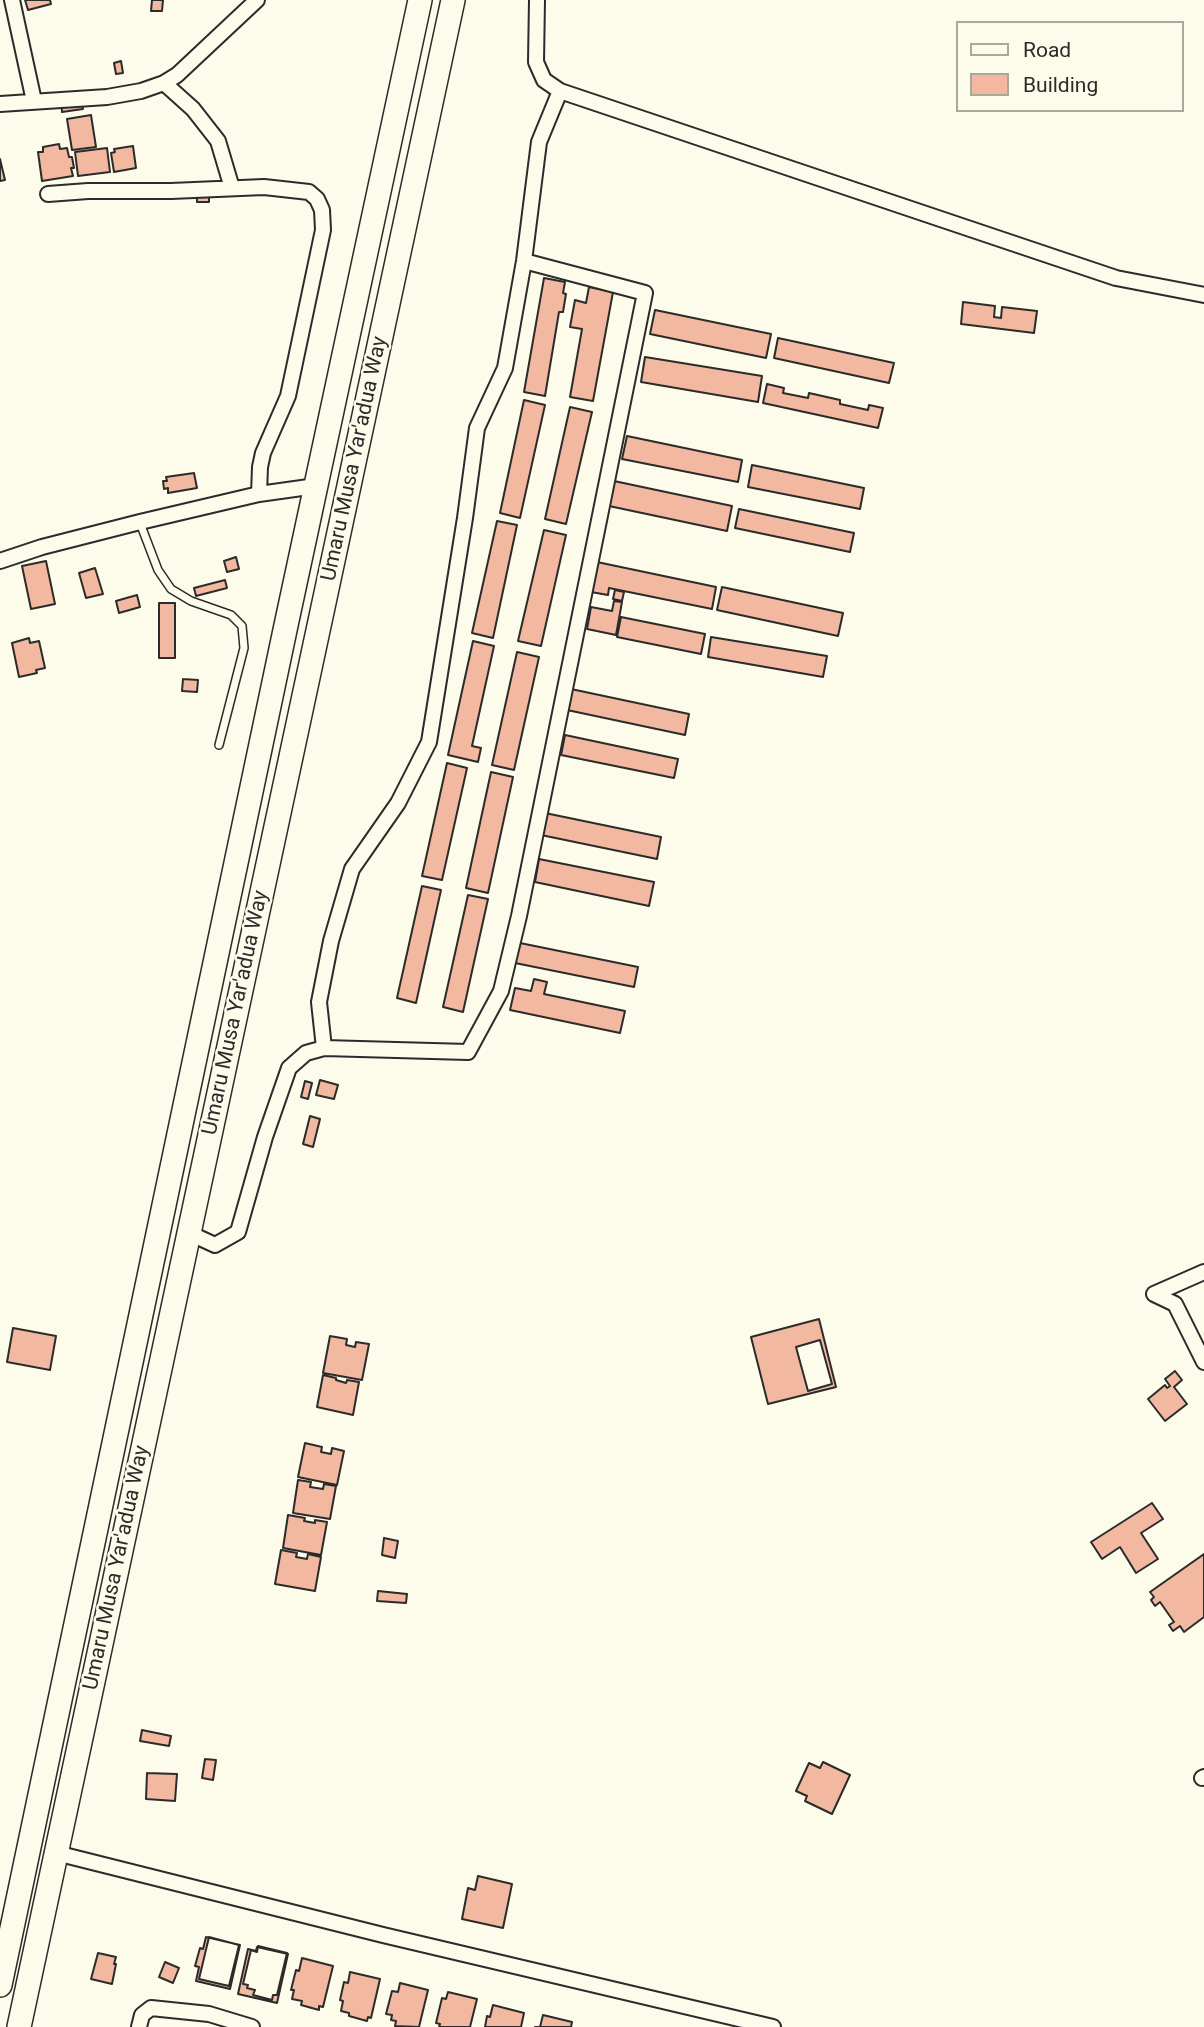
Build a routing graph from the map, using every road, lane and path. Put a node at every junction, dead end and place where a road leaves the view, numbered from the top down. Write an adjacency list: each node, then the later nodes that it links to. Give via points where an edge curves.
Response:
1 (12, 0): 8 (street)
2 (257, 0): 6 (street)
3 (420, 0): 14 (main road, Umaru Musa Yar'adua Way)
4 (453, 0): 20 (main road, Umaru Musa Yar'adua Way)
5 (537, 0): 7 (street, via 536,62 544,80)
6 (164, 83): 8 (street, via 107,97); 10 (street, via 193,109 218,141)
7 (560, 91): 12 (street, via 539,142); 13 (street, via 1116,278)
8 (34, 101): 9 (street)
9 (0, 104)
10 (232, 188): 11 (street); 15 (street, via 309,192 322,210 323,230 288,396 263,453)
11 (48, 194)
12 (524, 261): 19 (street, via 505,368 477,428 429,742 398,803 352,869 318,1002); 19 (street, via 645,292 501,991 468,1052)
13 (1204, 295)
14 (316, 486): 15 (street); 24 (main road, Umaru Musa Yar'adua Way)
15 (258, 494): 16 (street)
16 (140, 522): 17 (street); 18 (lane, via 158,570 171,589 231,615 242,626 244,648)
17 (0, 561)
18 (219, 745)
19 (324, 1048): 20 (street, via 306,1054 289,1068 238,1232 215,1245)
20 (189, 1233): 23 (main road, Umaru Musa Yar'adua Way)
21 (1204, 1272): 22 (street, via 1154,1294 1175,1304)
22 (1204, 1362)
23 (56, 1853): 25 (main road, Umaru Musa Yar'adua Way); 28 (street)
24 (0, 1984)
25 (19, 2027)
26 (139, 2027): 27 (street, via 142,2015 151,2008 209,2014)
27 (252, 2027)
28 (773, 2027)

